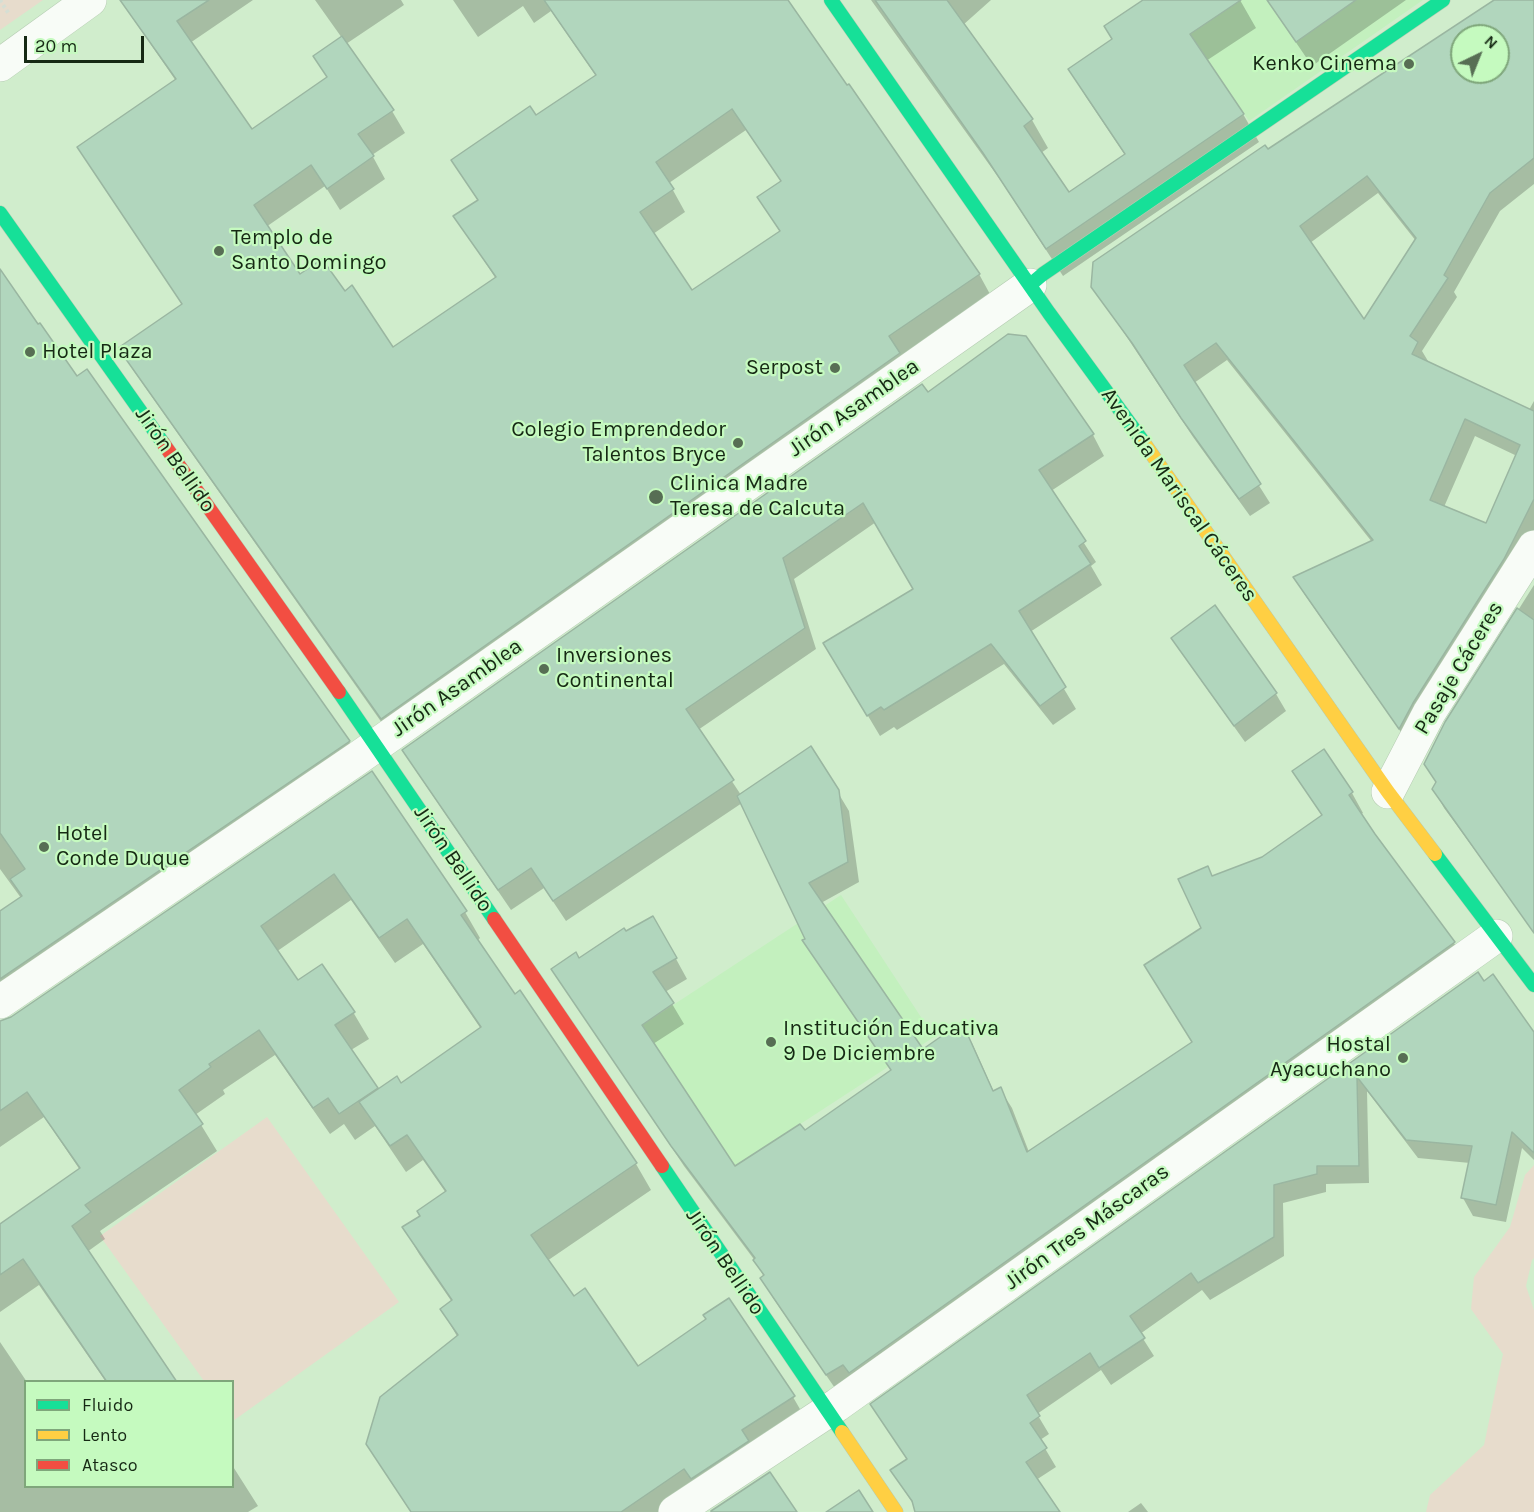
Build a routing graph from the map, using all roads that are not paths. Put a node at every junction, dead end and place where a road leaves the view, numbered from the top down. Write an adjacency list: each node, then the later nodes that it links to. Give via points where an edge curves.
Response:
1 (90, 0): 4 (street)
2 (831, 0): 6 (street, Avenida Mariscal Cáceres)
3 (1443, 0): 6 (street, Jirón Asamblea)
4 (0, 65)
5 (0, 213): 8 (street, Jirón Bellido)
6 (1030, 285): 8 (street, Jirón Asamblea); 9 (street, Avenida Mariscal Cáceres)
7 (1534, 547): 9 (street, Pasaje Cáceres, via 1430,713)
8 (375, 745): 12 (street, Jirón Asamblea); 13 (street, Jirón Bellido)
9 (1388, 792): 10 (street, Avenida Mariscal Cáceres)
10 (1496, 936): 11 (street, Avenida Mariscal Cáceres); 13 (street, Jirón Tres Máscaras)
11 (1534, 985)
12 (0, 1002)
13 (826, 1412): 14 (street, Jirón Tres Máscaras); 15 (street, Jirón Bellido)
14 (675, 1512)
15 (896, 1512)

